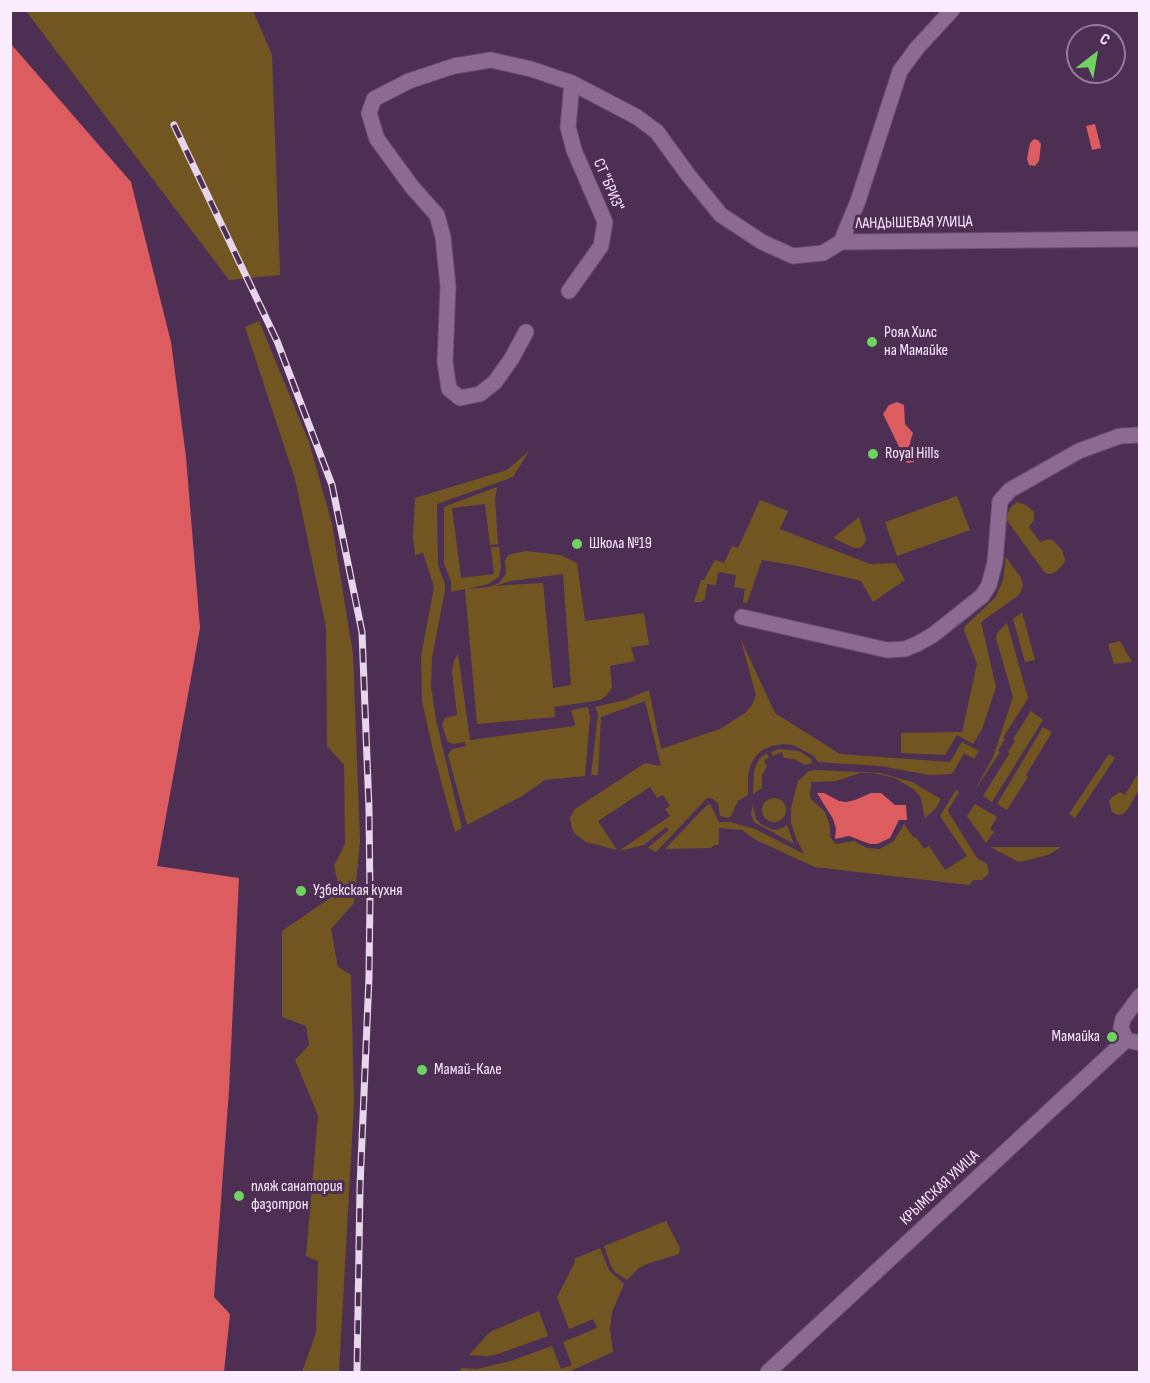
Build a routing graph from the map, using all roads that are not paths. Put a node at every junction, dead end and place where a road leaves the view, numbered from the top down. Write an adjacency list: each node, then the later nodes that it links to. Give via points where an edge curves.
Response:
1 (952, 10): 4 (street, ЛАНДЫШЕВАЯ УЛИЦА, via 900,71)
2 (572, 83): 4 (street, via 637,117 657,132 721,215 762,242 793,256 823,253); 5 (street, СТ "БРИЗ", via 568,128 605,222 601,246); 6 (street, via 490,60 453,66 410,81 374,99 369,113 377,139 437,215 448,286 448,389 460,398 480,394 495,382)
3 (1140, 239): 4 (street, ЛАНДЫШЕВАЯ УЛИЦА)
4 (841, 242)
5 (569, 291)
6 (525, 332)
7 (1140, 435): 8 (street, via 1120,436 1079,451 1010,490 1000,501 995,562 982,596 933,635 905,650 886,650)
8 (742, 617)
9 (1140, 996): 10 (street, via 1121,1028)
10 (1133, 1041): 11 (street, КРЫМСКАЯ УЛИЦА)
11 (768, 1372)

